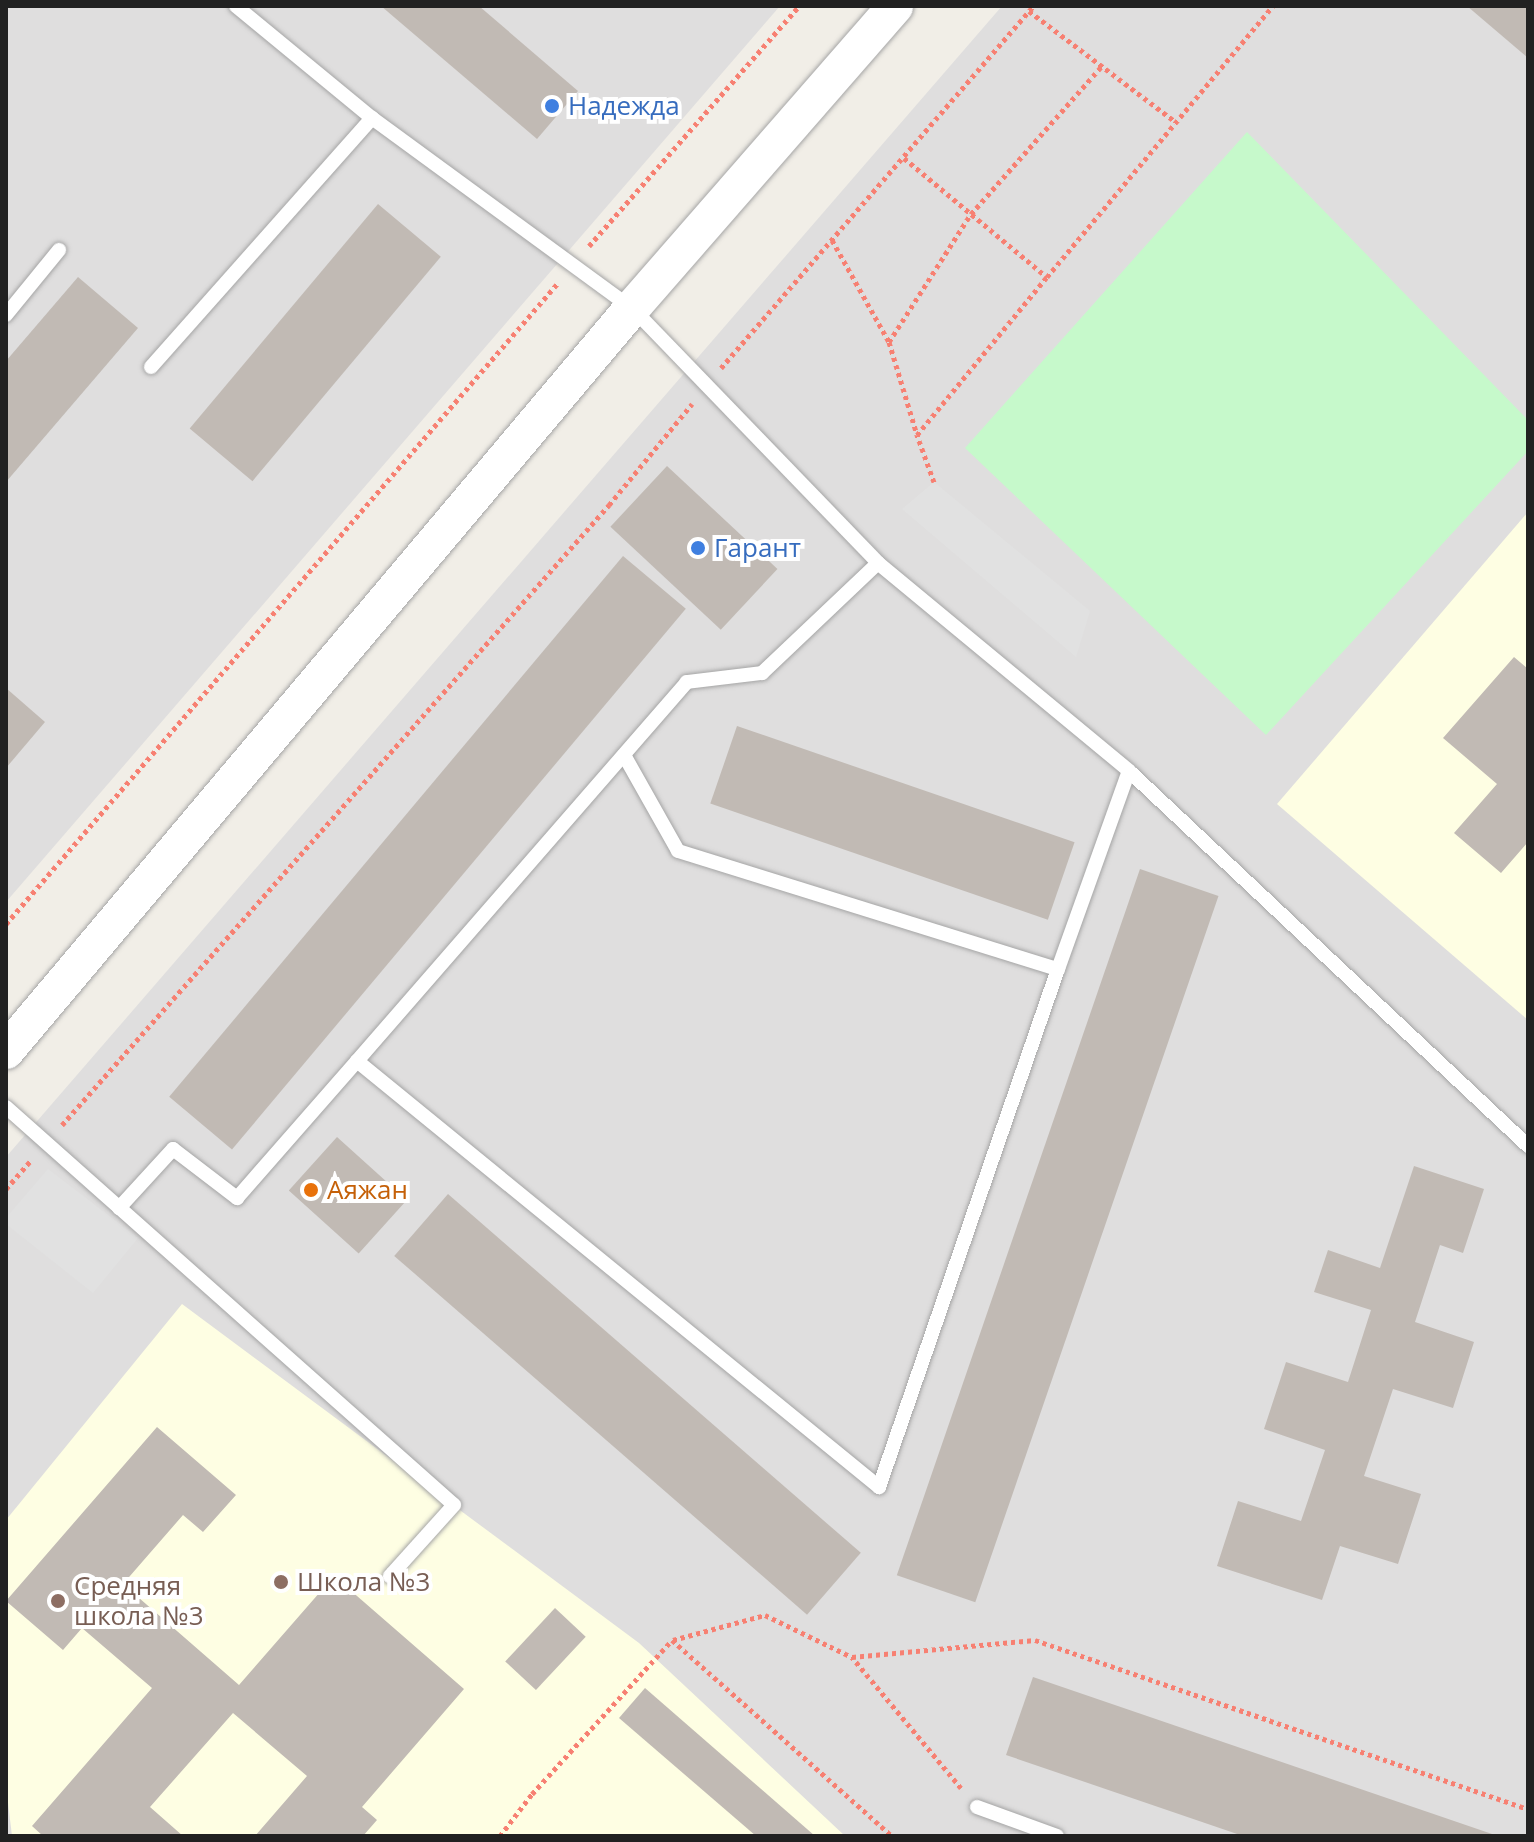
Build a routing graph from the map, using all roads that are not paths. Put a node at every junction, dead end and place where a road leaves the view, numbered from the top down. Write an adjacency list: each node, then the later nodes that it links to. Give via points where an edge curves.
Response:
1 (236, 6): 3 (lane)
2 (895, 6): 5 (street)
3 (372, 118): 5 (lane); 7 (lane)
4 (59, 250): 6 (lane)
5 (632, 308): 8 (lane); 12 (street)
6 (6, 315)
7 (151, 367)
8 (878, 563): 9 (lane, via 762,673 687,682); 10 (lane)
9 (624, 755): 11 (lane, via 678,851); 13 (lane)
10 (1129, 771): 11 (lane); 15 (lane)
11 (1058, 969): 13 (lane, via 879,1487)
12 (6, 1051)
13 (357, 1061): 16 (lane, via 237,1198 173,1149)
14 (6, 1107): 16 (lane)
15 (1528, 1146)
16 (119, 1208): 17 (lane, via 454,1505)
17 (390, 1576)
18 (977, 1807): 19 (lane)
19 (1057, 1836)

